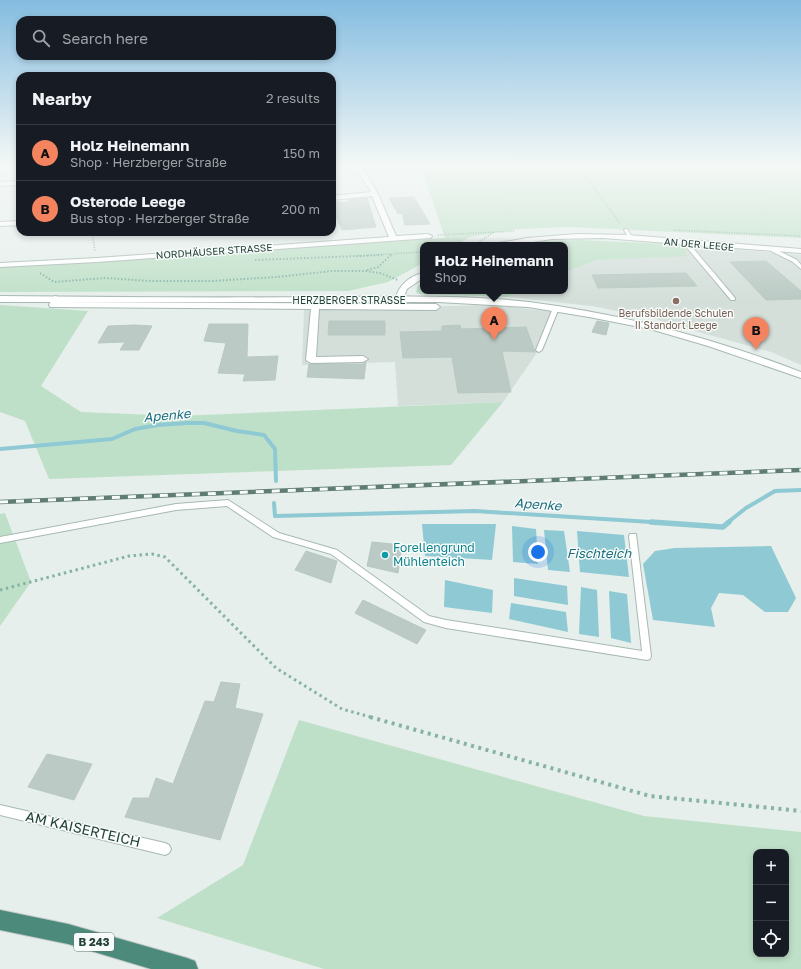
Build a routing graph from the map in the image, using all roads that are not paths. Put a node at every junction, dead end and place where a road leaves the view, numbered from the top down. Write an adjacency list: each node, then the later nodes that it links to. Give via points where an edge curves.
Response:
1 (384, 211): 6 (street)
2 (16, 223): 3 (street)
3 (0, 224)
4 (626, 230): 7 (lane)
5 (428, 236): 6 (street, NORDHÄUSER STRASSE)
6 (393, 238): 12 (street, NORDHÄUSER STRASSE)
7 (631, 238): 8 (street, AN DER LEEGE, via 577,236); 9 (street, AN DER LEEGE)
8 (518, 242)
9 (685, 242): 10 (street, AN DER LEEGE); 17 (lane)
10 (771, 249): 11 (street, AN DER LEEGE); 13 (lane, via 794,261)
11 (801, 251)
12 (0, 265)
13 (801, 268)
14 (420, 277): 18 (street, via 403,289)
15 (0, 299): 16 (street, HERZBERGER STRASSE)
16 (56, 299): 18 (street, HERZBERGER STRASSE); 19 (street, HERZBERGER STRASSE, via 53,305)
17 (733, 299)
18 (399, 300): 21 (street, HERZBERGER STRASSE, via 491,302)
19 (315, 307): 20 (street, HERZBERGER STRASSE); 23 (street, HERZBERGER STRASSE, via 312,360)
20 (436, 307)
21 (556, 308): 22 (lane); 24 (street, HERZBERGER STRASSE, via 604,316 726,347)
22 (539, 350)
23 (363, 359)
24 (801, 375)
25 (633, 536): 26 (lane, via 647,656 446,624 427,618 334,552 276,535 228,503 176,507)
26 (0, 540)
27 (0, 810): 28 (lane, AM KAISERTEICH)
28 (165, 849)
29 (0, 920): 30 (highway, B 243, via 68,934)
30 (187, 969)

